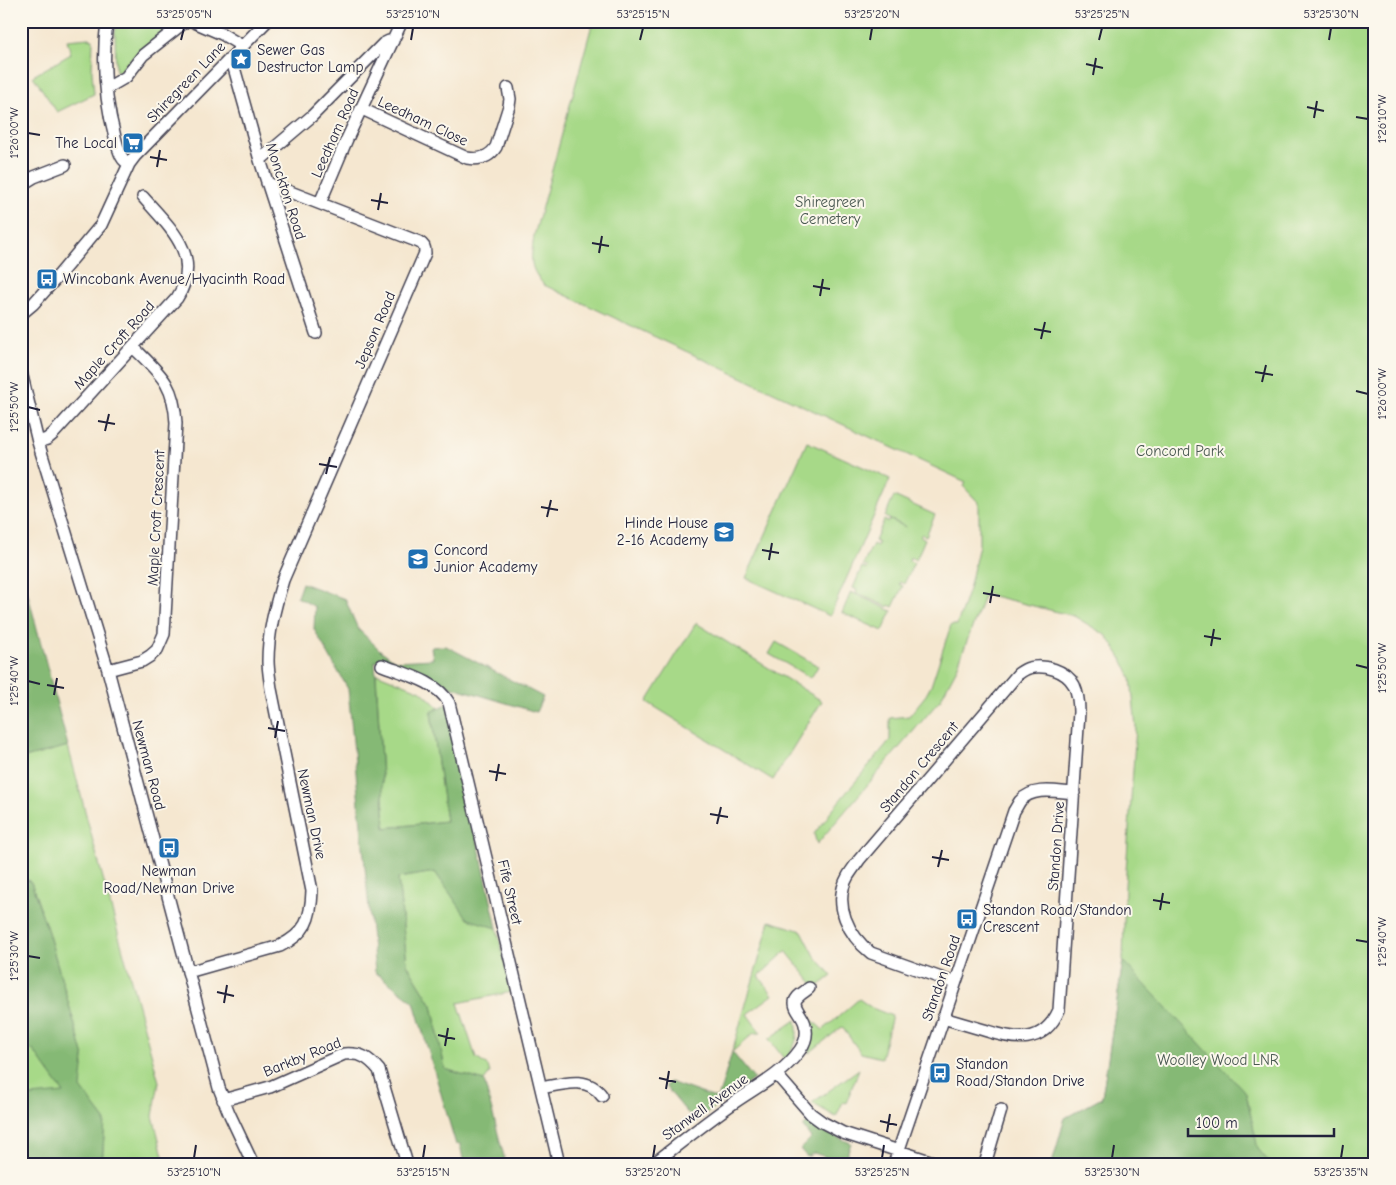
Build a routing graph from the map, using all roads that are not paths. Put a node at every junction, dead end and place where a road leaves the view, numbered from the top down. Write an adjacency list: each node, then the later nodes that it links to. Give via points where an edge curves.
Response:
1 (107, 21): 9 (street)
2 (186, 21): 9 (street, via 142,55 126,77)
3 (192, 21): 7 (street)
4 (266, 21): 7 (street, Shiregreen Lane)
5 (402, 21): 6 (street, Leedham Road)
6 (393, 41): 11 (street, Leedham Road); 12 (street, via 383,44 312,116)
7 (242, 46): 8 (street, Shiregreen Lane)
8 (231, 57): 12 (street, Monckton Road); 13 (street, Shiregreen Lane)
9 (107, 88): 13 (street, via 119,151)
10 (508, 88): 11 (street, Leedham Close, via 509,106 496,147 488,156 481,158 467,158)
11 (362, 109): 18 (street, Leedham Road)
12 (260, 160): 15 (street, Monckton Road)
13 (129, 164): 19 (street, Shiregreen Lane, via 101,225)
14 (65, 165): 16 (street)
15 (267, 183): 18 (street, Jepson Road); 20 (street, Monckton Road)
16 (21, 185)
17 (143, 197): 21 (street, Maple Croft Road, via 176,236 186,254 187,266 183,289)
18 (320, 203): 24 (street, Jepson Road, via 419,242 425,252)
19 (21, 314)
20 (316, 333)
21 (133, 347): 23 (street, Maple Croft Road, via 53,434); 26 (street, Maple Croft Crescent, via 159,374 172,394 175,407 166,610 164,634 157,650 142,661)
22 (21, 372): 23 (street, Newman Road)
23 (38, 442): 26 (street, Newman Road)
24 (283, 580): 28 (street, Newman Drive, via 269,636 268,663 312,891 309,920 293,940 280,946)
25 (382, 665): 33 (street, Fife Street, via 434,687 449,703)
26 (108, 670): 28 (street, Newman Road)
27 (1074, 793): 29 (street, Standon Road, via 1034,792 1021,801 1014,812); 29 (street, Standon Crescent, via 1079,712 1077,692 1073,683 1058,671 1028,668 1018,674 847,877 843,889 844,914 862,946 871,953); 31 (street, Standon Drive, via 1059,1010 1055,1018 1044,1030 1028,1038 996,1034)
28 (188, 972): 35 (street, Newman Road)
29 (955, 983): 31 (street, Standon Road)
30 (810, 988): 32 (street, Stanwell Avenue, via 795,1003 805,1024 804,1044)
31 (943, 1018): 37 (street, Standon Road)
32 (777, 1075): 37 (street, via 822,1122 843,1133); 41 (street, Stanwell Avenue, via 731,1104)
33 (541, 1088): 34 (street, via 582,1082 596,1088); 40 (street, Fife Street)
34 (602, 1096)
35 (224, 1100): 38 (street, Newman Road); 39 (street, Barkby Road, via 270,1087 344,1054 363,1056 379,1070)
36 (1001, 1110): 44 (street)
37 (899, 1150): 42 (street, Standon Road); 43 (street)
38 (253, 1164)
39 (407, 1164)
40 (559, 1164)
41 (653, 1164)
42 (894, 1164)
43 (939, 1164)
44 (985, 1164)

